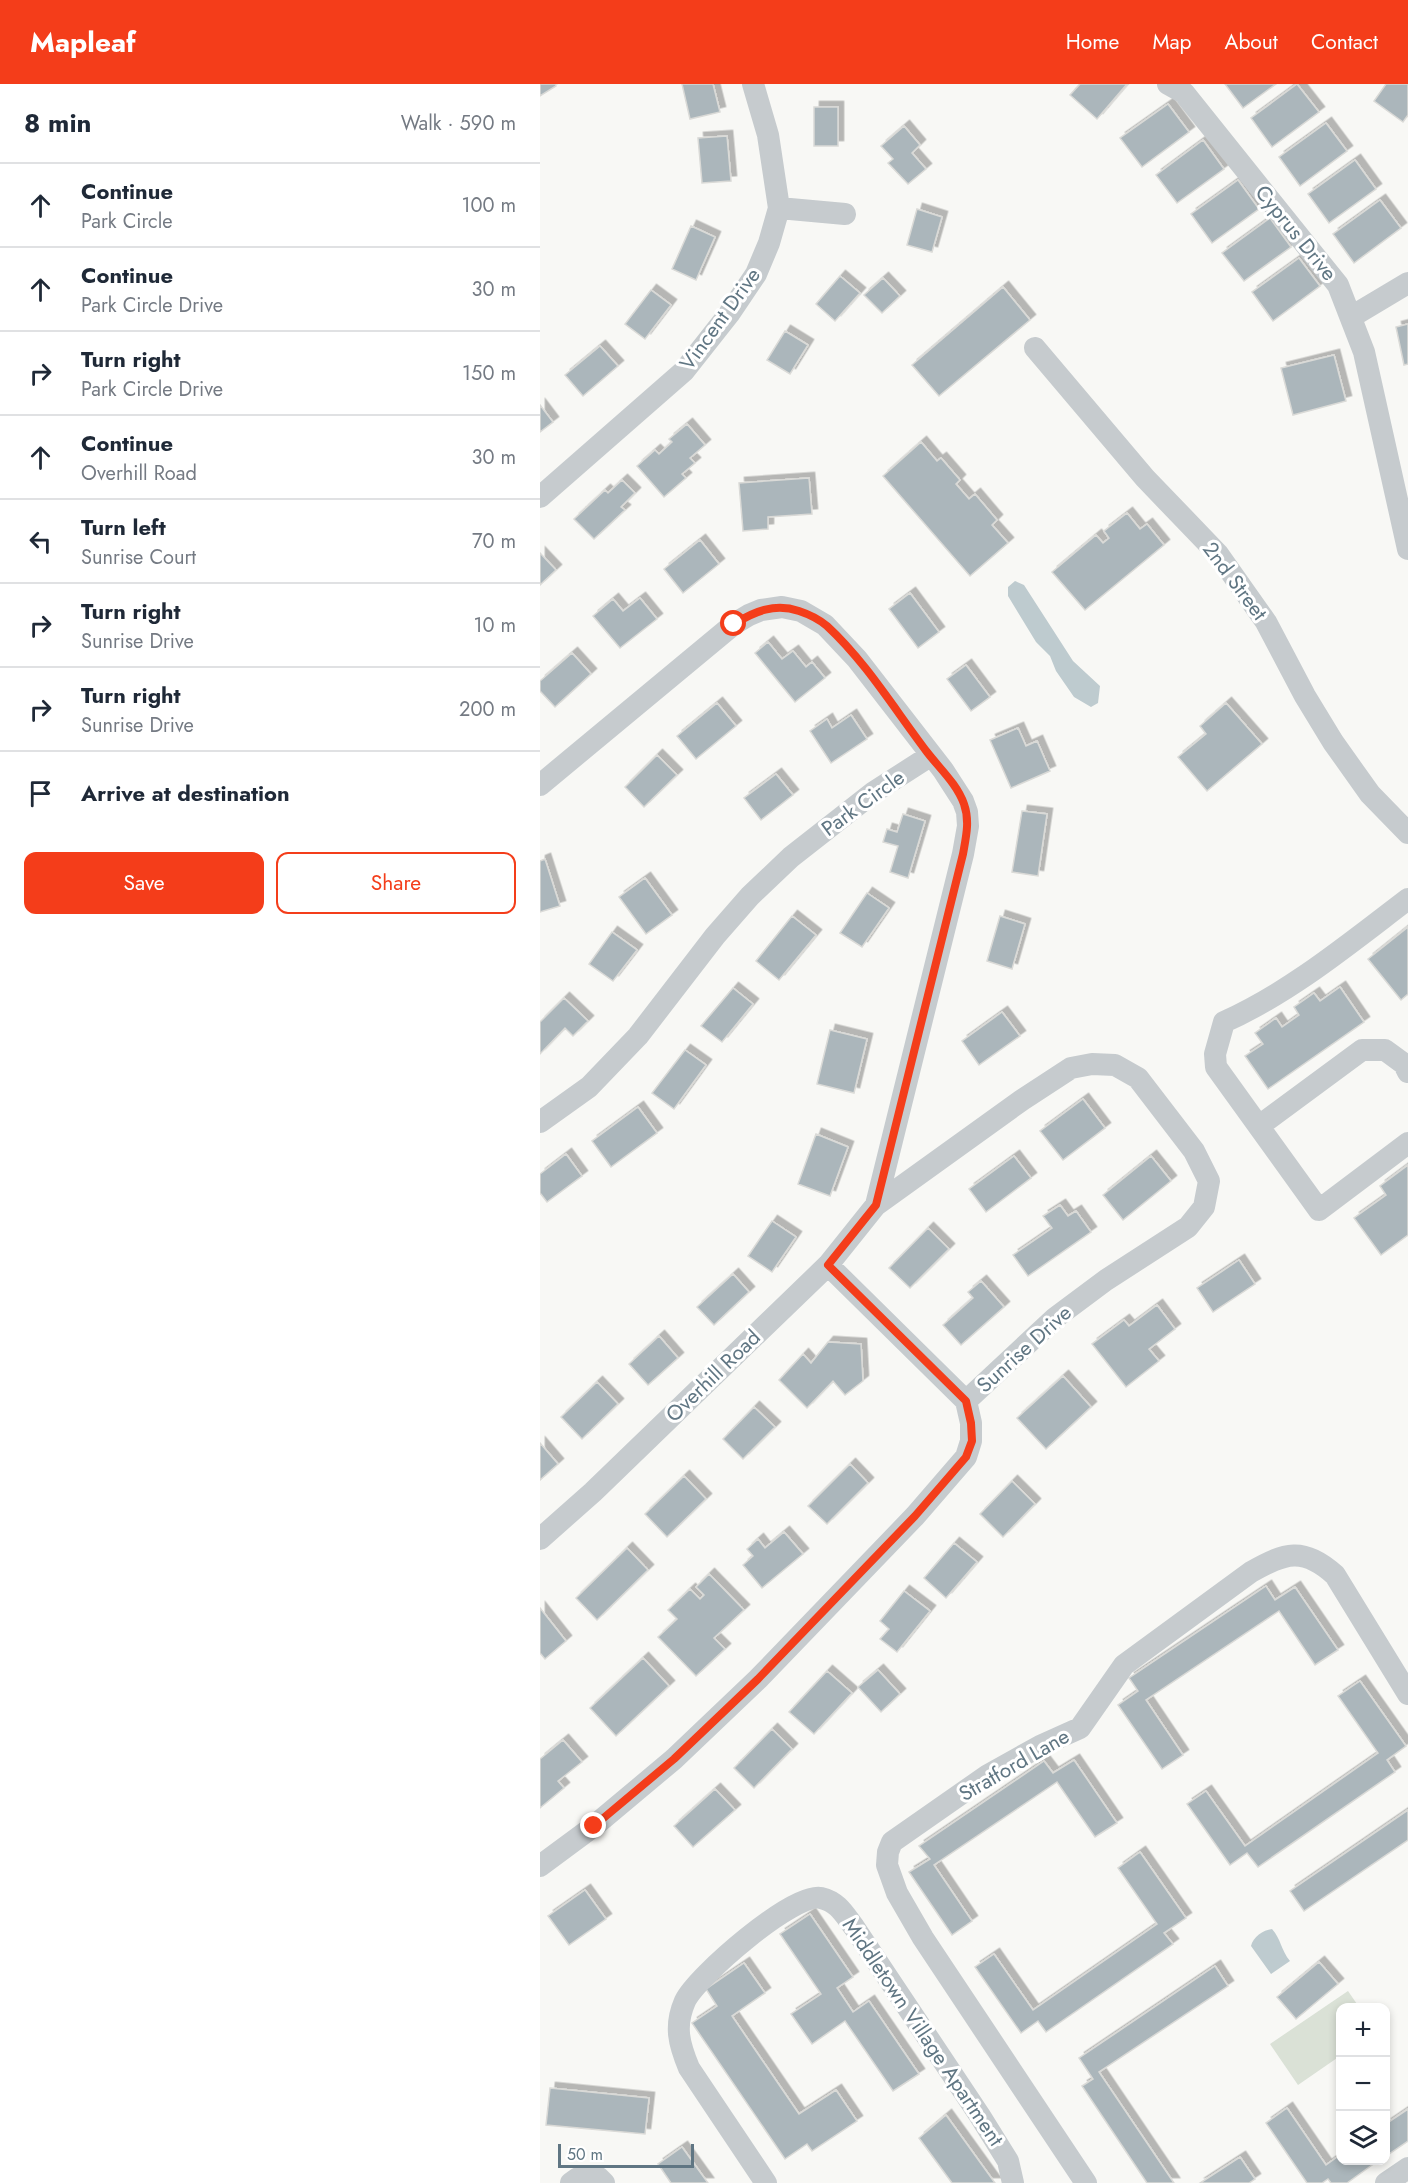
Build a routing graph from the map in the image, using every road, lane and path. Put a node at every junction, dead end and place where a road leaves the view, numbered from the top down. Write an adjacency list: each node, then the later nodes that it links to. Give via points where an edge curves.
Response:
1 (753, 84): 3 (street, Vincent Drive, via 768,135)
2 (1168, 84): 6 (street, Cyprus Drive, via 1184,93 1338,285)
3 (779, 208): 4 (street); 8 (street, Vincent Drive, via 756,274 684,371)
4 (845, 214)
5 (1408, 283): 6 (street)
6 (1351, 317): 9 (street, Cyprus Drive, via 1364,352)
7 (1035, 348): 12 (street, 2nd Street, via 1145,478 1218,554 1266,621 1334,742 1370,794)
8 (540, 497)
9 (1408, 549)
10 (930, 756): 11 (street, via 857,659 825,625 801,611 782,607 761,610 734,624); 15 (street, Park Circle, via 874,792 750,896 714,936 638,1036 589,1087); 18 (street, via 963,801 968,826)
11 (540, 785)
12 (1408, 833)
13 (1408, 899): 16 (street, via 1257,1008 1224,1023 1216,1046 1216,1067)
14 (1408, 1072): 16 (street, via 1404,1064 1385,1050 1362,1050)
15 (540, 1122)
16 (1259, 1125): 17 (street, via 1319,1210)
17 (1408, 1143)
18 (876, 1205): 19 (street, Overhill Road); 20 (street, Sunrise Drive, via 1071,1068 1092,1064 1115,1065 1138,1078 1194,1151 1209,1181 1204,1207 1188,1227 1055,1318)
19 (828, 1265): 20 (street); 21 (street, Overhill Road)
20 (966, 1401): 23 (street, Sunrise Drive, via 972,1441 966,1457 915,1516 758,1679 674,1759)
21 (540, 1539)
22 (1408, 1694): 29 (street, Stratford Lane, via 1335,1575 1307,1556 1273,1560 1124,1665 1080,1728 988,1775 892,1842 887,1865 897,1893 929,1948)
23 (540, 1866)
24 (1408, 2168): 30 (street)
25 (571, 2183): 26 (street, via 579,2178 599,2178)
26 (604, 2183)
27 (766, 2183): 28 (street, Middletown Village Apartment, via 689,2068 680,2047 681,2013 694,1987 734,1949 759,1928 805,1900 819,1897 837,1903 980,2116 1008,2162)
28 (1012, 2183)
29 (1086, 2183)
30 (1386, 2183)

